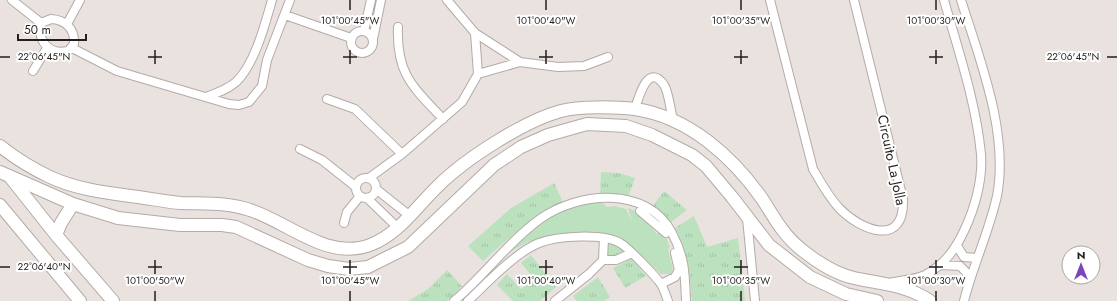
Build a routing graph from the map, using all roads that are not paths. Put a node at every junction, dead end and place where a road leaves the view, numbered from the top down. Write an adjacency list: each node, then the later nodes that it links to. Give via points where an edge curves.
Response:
1 (12, 0): 13 (street)
2 (80, 0): 14 (street)
3 (272, 0): 26 (street, via 250,61 238,81 223,91)
4 (290, 0): 12 (street)
5 (371, 0): 16 (street)
6 (381, 0): 19 (street)
7 (447, 0): 17 (street)
8 (770, 0): 9 (street, Circuito La Jolla, via 813,170 839,208 864,227 886,231 898,225 903,213 903,199)
9 (854, 0)
10 (944, 0): 53 (street, via 974,111 981,155 975,203)
11 (961, 0): 55 (street, via 994,110 1000,158 996,197)
12 (285, 15): 18 (street); 26 (street, via 267,60 262,86 249,102 239,105)
13 (41, 23): 14 (street, via 56,20); 20 (street, via 41,39)
14 (67, 24): 21 (street, via 73,33)
15 (398, 27): 30 (street, via 402,66 411,84)
16 (364, 31): 18 (street, via 356,32); 19 (street)
17 (475, 33): 23 (street); 25 (street)
18 (351, 38): 19 (street, via 353,49 360,53 370,50)
19 (373, 38)
20 (47, 48): 21 (street, via 63,52); 24 (street)
21 (72, 48): 26 (street, via 117,71)
22 (608, 57): 23 (street, via 584,66 558,67)
23 (520, 62): 25 (street)
24 (33, 71)
25 (478, 74): 30 (street, via 462,102)
26 (206, 97)
27 (327, 99): 35 (street, via 355,109)
28 (585, 108): 29 (street); 32 (street); 46 (street, via 560,111 519,129 482,151 439,185)
29 (635, 109): 31 (street); 31 (street, via 641,88 646,81 658,79 665,86)
30 (443, 119): 35 (street)
31 (673, 119): 59 (street, via 709,143 737,168 763,201 782,232 802,250 851,277)
32 (587, 124): 47 (street, via 626,126 652,135 692,155 706,166); 49 (street, via 548,135 521,147 494,165 408,247 368,267 349,269 308,260 236,227)
33 (0, 146): 43 (street, via 51,178 91,191)
34 (300, 149): 39 (street, via 322,160)
35 (402, 154): 38 (street)
36 (0, 164): 37 (street)
37 (4, 174): 44 (street); 51 (street)
38 (369, 178): 39 (street, via 362,179); 40 (street, via 375,183)
39 (356, 186): 41 (street)
40 (376, 189): 41 (street, via 373,195); 46 (street)
41 (364, 197): 48 (street, via 347,212); 50 (street)
42 (621, 199): 60 (street, via 647,215 668,235 679,270 675,277); 63 (street, via 599,198 580,201 539,220); 67 (street, via 641,205 659,216 672,233 685,266)
43 (180, 202): 49 (street); 50 (street, via 231,204 331,247 351,249 370,245)
44 (73, 204): 49 (street, via 118,218); 51 (street)
45 (0, 205): 61 (street)
46 (410, 216): 50 (street)
47 (748, 218): 68 (street); 69 (street, via 769,244 810,277 846,294)
48 (344, 223)
49 (180, 225)
50 (398, 228)
51 (56, 236): 62 (street)
52 (604, 238): 54 (street, via 620,243); 56 (street); 64 (street, via 566,238 539,243 494,276)
53 (957, 246): 55 (street, via 964,257); 57 (street)
54 (632, 253): 56 (street, via 616,260); 60 (street)
55 (977, 258): 58 (street)
56 (603, 260): 65 (street)
57 (941, 265): 58 (street, via 960,266 966,272); 59 (street, via 923,276)
58 (969, 281): 72 (street)
59 (887, 283): 70 (street); 71 (street, via 920,294)
60 (661, 284): 66 (street)
61 (80, 301)
62 (112, 301)
63 (454, 301)
64 (468, 301)
65 (555, 301)
66 (668, 301)
67 (686, 301)
68 (755, 301)
69 (877, 301)
70 (883, 301)
71 (930, 301)
72 (964, 301)

